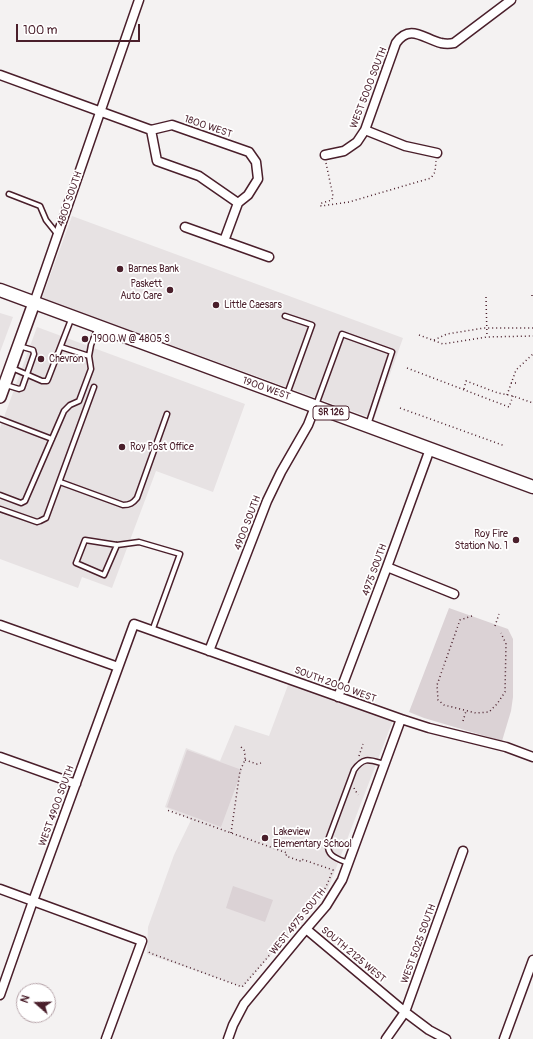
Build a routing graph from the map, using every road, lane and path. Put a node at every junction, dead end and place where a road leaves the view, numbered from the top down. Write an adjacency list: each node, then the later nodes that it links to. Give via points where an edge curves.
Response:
1 (139, 0): 4 (street, 4800 SOUTH)
2 (511, 0): 6 (street, WEST 5000 SOUTH, via 454,43 441,43 416,33 401,37 396,43)
3 (0, 75): 4 (street)
4 (100, 110): 5 (street); 12 (street, 4800 SOUTH)
5 (151, 130): 10 (street, via 157,161 199,176); 10 (street, 1800 WEST, via 172,125 249,152 256,162 258,178 248,195)
6 (365, 130): 7 (street, via 405,146); 8 (street, WEST 5000 SOUTH, via 357,142 344,151)
7 (437, 154): 8 (path, via 435,172 431,178 349,202 321,206 322,202 332,200 333,196)
8 (325, 155)
9 (9, 194): 12 (lane, via 40,206 46,220)
10 (238, 203): 13 (street, 1800 WEST)
11 (185, 227): 13 (street)
12 (58, 235): 19 (street, 4800 SOUTH)
13 (224, 241): 14 (street)
14 (269, 256)
15 (0, 290): 19 (main road, 1900 WEST / SR 126)
16 (532, 295): 18 (path)
17 (486, 297): 23 (path)
18 (533, 298)
19 (34, 303): 21 (main road, 1900 WEST / SR 126); 29 (main road, 4800 SOUTH)
20 (285, 316): 42 (lane, via 312,325)
21 (72, 317): 22 (main road, 1900 WEST / SR 126); 30 (lane)
22 (98, 327): 32 (lane); 42 (main road, 1900 WEST / SR 126)
23 (487, 328): 24 (path); 27 (path); 28 (path, via 447,334)
24 (533, 328)
25 (419, 335): 28 (path)
26 (533, 336): 27 (path)
27 (487, 337): 28 (path, via 443,344)
28 (434, 340)
29 (19, 345): 33 (main road, 4800 SOUTH); 35 (lane, via 34,352)
30 (61, 347): 32 (lane); 35 (lane, via 48,380 42,381)
31 (533, 354): 36 (path, via 516,370)
32 (88, 356): 51 (lane, via 91,369 79,401 64,411)
33 (11, 368): 35 (lane); 38 (main road, 4800 SOUTH)
34 (406, 368): 40 (path)
35 (26, 374): 38 (lane, via 20,389)
36 (511, 383): 37 (path); 41 (path)
37 (517, 383)
38 (4, 385): 44 (main road, 4800 SOUTH)
39 (94, 387): 54 (lane)
40 (463, 389): 41 (path, via 466,381); 43 (path, via 510,406)
41 (507, 395): 43 (path)
42 (286, 396): 46 (main road, 1900 WEST / SR 126)
43 (513, 396): 45 (path)
44 (0, 397)
45 (533, 403)
46 (315, 407): 50 (main road, 1900 WEST / SR 126); 50 (lane, via 342,334 392,352); 68 (street, 4900 SOUTH, via 308,425 266,501)
47 (400, 408): 52 (path)
48 (167, 414): 54 (lane, via 137,498 132,503 123,505)
49 (0, 419): 51 (lane)
50 (367, 426): 53 (main road, 1900 WEST / SR 126)
51 (52, 439): 56 (lane, via 26,501 21,503)
52 (504, 446)
53 (430, 449): 55 (main road, 1900 WEST / SR 126); 59 (street, 4975 SOUTH)
54 (60, 482): 57 (lane, via 49,513 43,520 37,522)
55 (533, 488)
56 (0, 495)
57 (0, 508)
58 (117, 545): 58 (lane, via 104,575 76,563 86,540); 66 (lane, via 139,542 180,554)
59 (387, 567): 60 (street); 70 (street, 4975 SOUTH)
60 (454, 594)
61 (499, 614): 65 (path)
62 (472, 616): 71 (path, via 460,620 436,685 438,700 444,705)
63 (134, 624): 66 (street, SOUTH 2000 WEST); 69 (street, WEST 4900 SOUTH)
64 (0, 625): 69 (street)
65 (495, 626)
66 (152, 631): 68 (street, SOUTH 2000 WEST)
67 (501, 633): 71 (path, via 506,644 505,692 489,712 476,713)
68 (209, 651): 70 (street, SOUTH 2000 WEST)
69 (118, 667): 82 (street, WEST 4900 SOUTH)
70 (338, 697): 72 (street, SOUTH 2000 WEST)
71 (466, 710): 73 (path)
72 (401, 719): 76 (street, SOUTH 2000 WEST); 81 (street, WEST 4975 SOUTH)
73 (463, 721)
74 (364, 744): 78 (path)
75 (240, 746): 79 (path, via 244,750)
76 (533, 756)
77 (0, 758): 82 (street)
78 (358, 758)
79 (245, 760): 80 (path); 84 (path, via 240,771)
80 (261, 763)
81 (384, 764): 86 (street, WEST 4975 SOUTH); 86 (lane, via 362,761 352,774 328,840 330,854)
82 (76, 784): 88 (street, WEST 4900 SOUTH)
83 (167, 810): 84 (path)
84 (231, 833): 90 (path, via 287,853 286,856 333,870 326,887 242,987)
85 (463, 851): 93 (street, WEST 5025 SOUTH)
86 (348, 863): 89 (street, WEST 4975 SOUTH, via 342,880 326,906)
87 (0, 889): 88 (street)
88 (33, 901): 92 (street, WEST 4900 SOUTH); 94 (street, via 142,941)
89 (306, 929): 93 (street, SOUTH 2125 WEST); 95 (street, WEST 4975 SOUTH, via 244,1004)
90 (149, 952)
91 (533, 960): 98 (street)
92 (0, 995)
93 (405, 1012): 96 (street, WEST 5025 SOUTH); 97 (street, SOUTH 2125 WEST)
94 (106, 1039)
95 (228, 1039)
96 (386, 1039)
97 (446, 1039)
98 (504, 1039)

